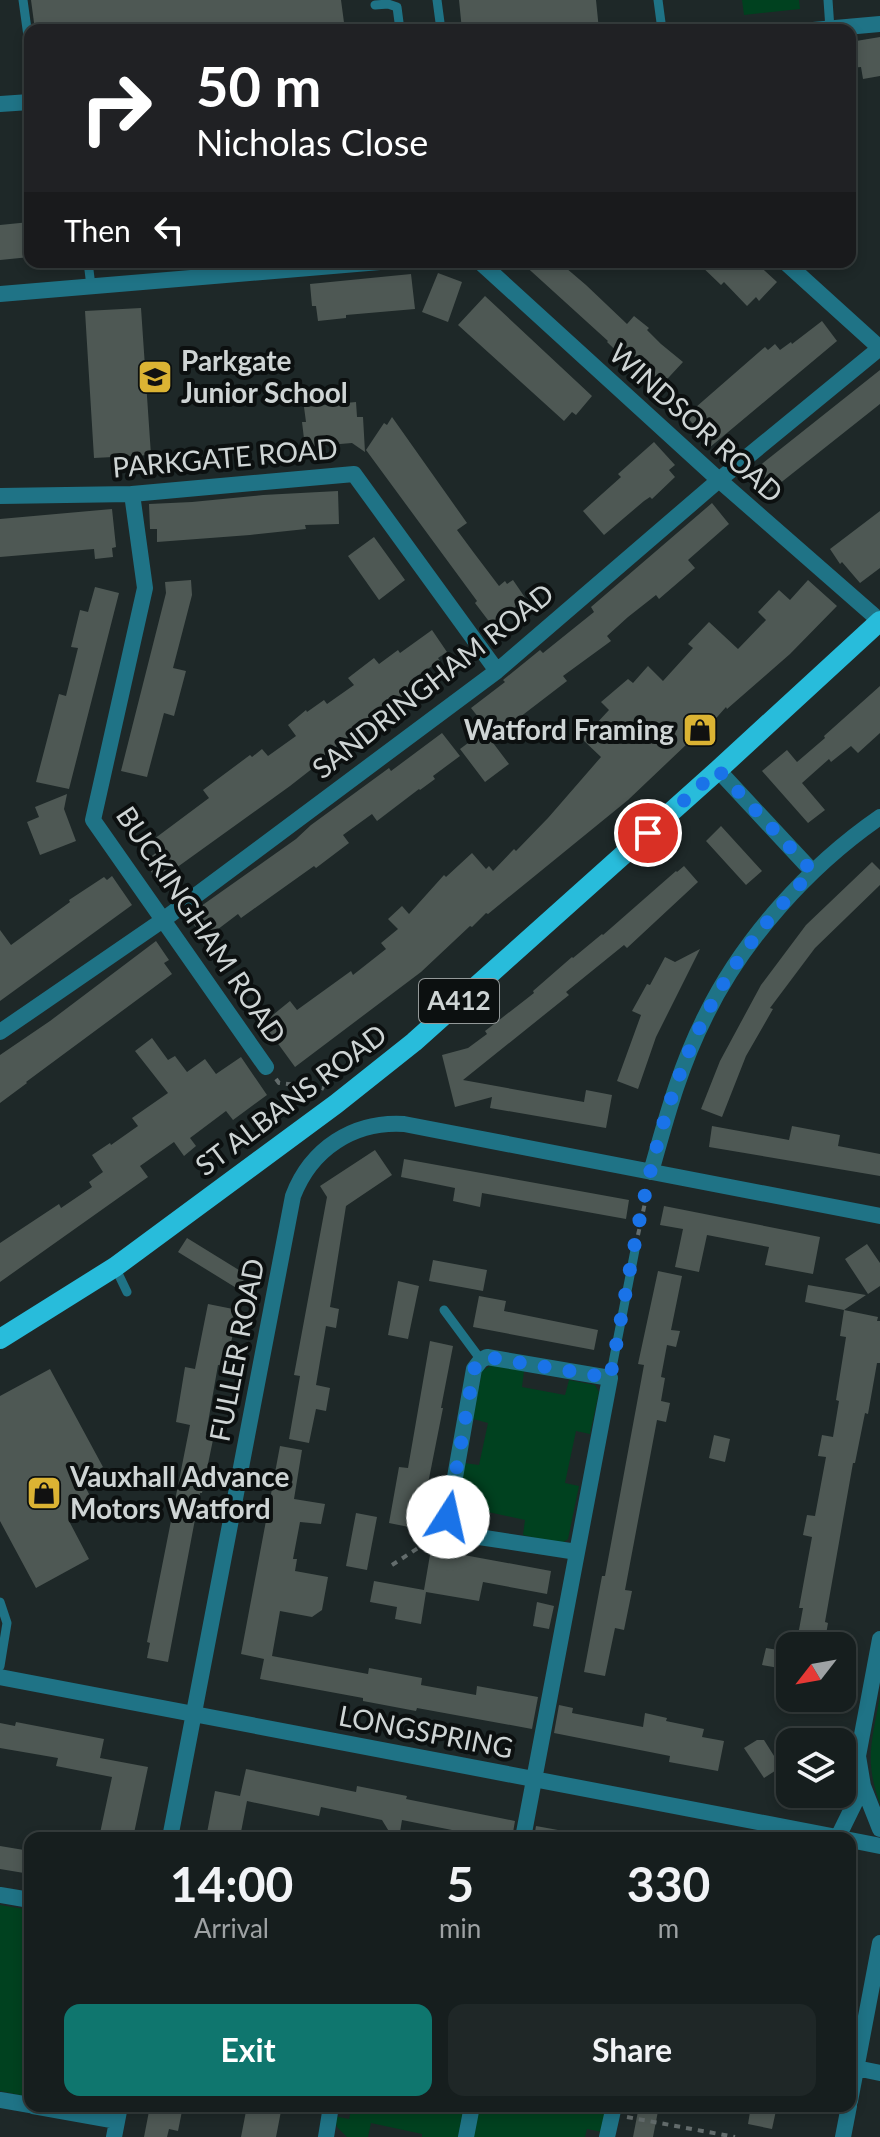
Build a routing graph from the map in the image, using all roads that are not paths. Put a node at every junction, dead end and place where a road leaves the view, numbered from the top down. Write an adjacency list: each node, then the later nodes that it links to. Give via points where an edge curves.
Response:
1 (23, 0): 6 (lane)
2 (437, 0): 8 (lane)
3 (658, 0): 9 (lane)
4 (828, 0): 10 (lane)
5 (375, 5): 7 (lane, via 397,7)
6 (26, 24)
7 (399, 24)
8 (440, 24)
9 (661, 24)
10 (823, 24)
11 (880, 24): 12 (street)
12 (856, 26)
13 (24, 102): 14 (street)
14 (0, 104)
15 (89, 268): 19 (lane)
16 (308, 268): 19 (street)
17 (487, 268): 22 (street, WINDSOR ROAD)
18 (792, 268): 21 (street)
19 (91, 286): 20 (street)
20 (0, 294)
21 (880, 348): 22 (street, SANDRINGHAM ROAD)
22 (719, 480): 25 (street, WINDSOR ROAD); 26 (street, SANDRINGHAM ROAD)
23 (132, 494): 24 (street, PARKGATE ROAD); 26 (street, PARKGATE ROAD, via 354,474); 30 (street, BUCKINGHAM ROAD, via 145,588 93,820)
24 (0, 496)
25 (880, 621): 27 (main road, ST ALBANS ROAD / A412)
26 (497, 671): 30 (street, SANDRINGHAM ROAD)
27 (718, 770): 29 (street); 36 (main road, ST ALBANS ROAD / A412, via 414,1042)
28 (880, 817): 29 (street)
29 (812, 871): 33 (street, via 751,943 705,1017 685,1061)
30 (163, 920): 31 (street, SANDRINGHAM ROAD); 32 (street, BUCKINGHAM ROAD)
31 (0, 1032)
32 (266, 1067)
33 (651, 1172): 34 (street); 47 (street, FULLER ROAD, via 391,1123 352,1131 316,1157 293,1196)
34 (880, 1216)
35 (635, 1250): 41 (lane)
36 (115, 1267): 37 (lane); 39 (main road, ST ALBANS ROAD / A412)
37 (127, 1292)
38 (444, 1310): 40 (lane)
39 (0, 1339)
40 (481, 1360): 41 (street); 42 (street, via 474,1369 450,1527 459,1534)
41 (610, 1378): 42 (street)
42 (577, 1552): 48 (street)
43 (0, 1602): 45 (lane, via 7,1623)
44 (880, 1639): 49 (street, via 858,1756)
45 (0, 1666)
46 (0, 1677): 47 (street, LONGSPRING)
47 (194, 1715): 48 (street, LONGSPRING); 51 (street, FULLER ROAD)
48 (535, 1779): 52 (street); 53 (street, LONGSPRING)
49 (863, 1786): 50 (street); 54 (street)
50 (880, 1829)
51 (171, 1832)
52 (524, 1832)
53 (809, 1832)
54 (843, 1832)
55 (856, 1841): 56 (street)
56 (880, 1846)
57 (0, 1895): 58 (street)
58 (24, 1899)
59 (880, 1943): 60 (street)
60 (856, 2068): 61 (street)
61 (880, 2073)
62 (0, 2100): 63 (street)
63 (24, 2104)
64 (66, 2112): 69 (street)
65 (330, 2112): 70 (street)
66 (471, 2112): 71 (street)
67 (613, 2112): 72 (street)
68 (848, 2112): 73 (street)
69 (117, 2121)
70 (326, 2137)
71 (466, 2137)
72 (607, 2137)
73 (843, 2137)

